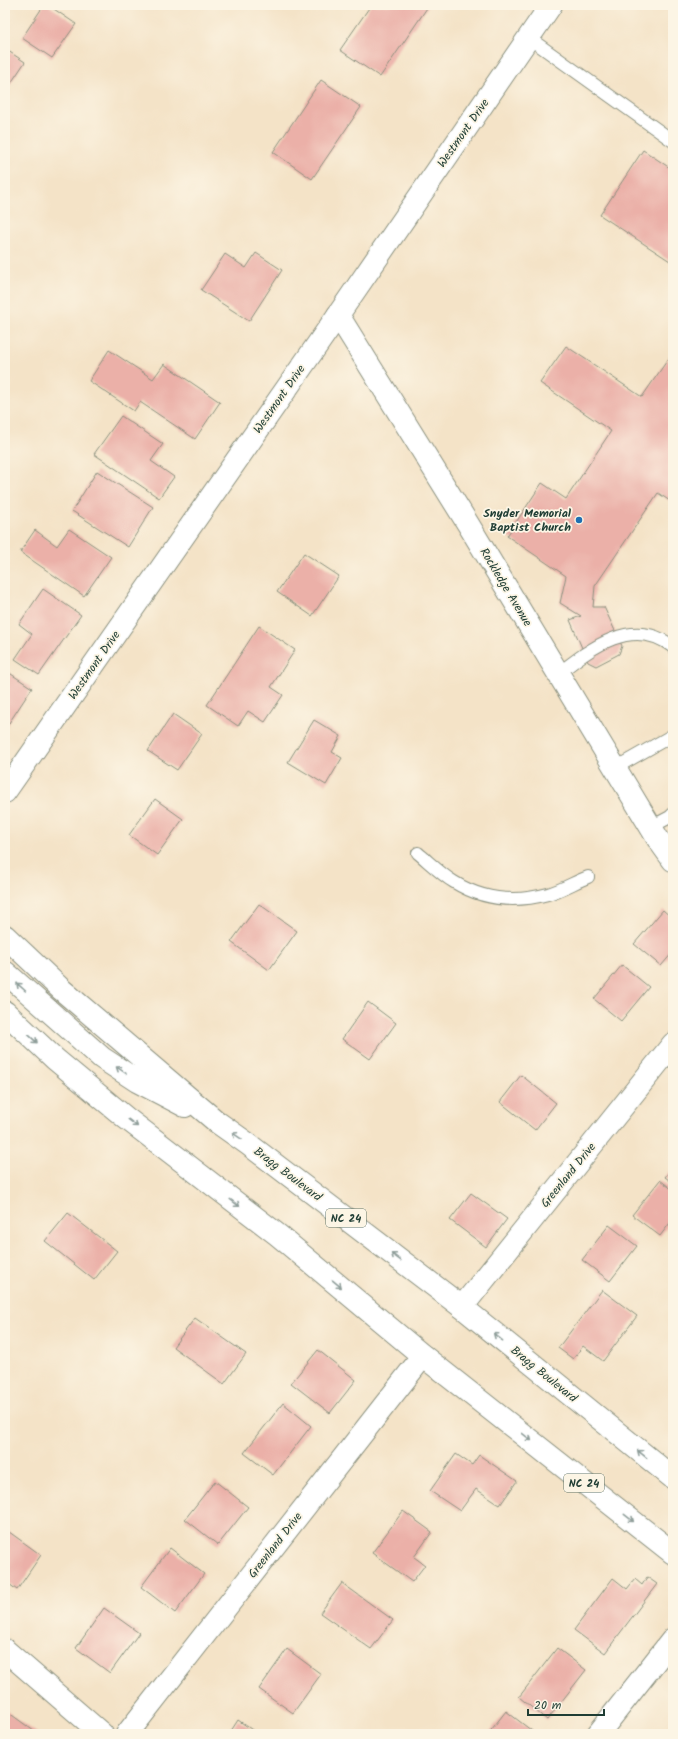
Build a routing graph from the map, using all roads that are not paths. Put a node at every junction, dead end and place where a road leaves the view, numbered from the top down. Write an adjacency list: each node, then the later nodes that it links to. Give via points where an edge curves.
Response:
1 (551, 5): 2 (street, Westmont Drive)
2 (529, 38): 3 (lane); 4 (street, Westmont Drive)
3 (673, 141)
4 (338, 315): 6 (street, Rockledge Avenue); 9 (street, Westmont Drive)
5 (673, 647): 6 (lane, via 664,640 646,634 627,634 584,654)
6 (558, 674): 8 (street, Rockledge Avenue)
7 (673, 735): 8 (lane)
8 (615, 768): 11 (street, Rockledge Avenue)
9 (5, 792)
10 (673, 814): 11 (lane)
11 (651, 827): 13 (street, Rockledge Avenue)
12 (418, 853): 14 (lane, via 452,881 472,892 497,899 524,899 550,894)
13 (673, 860)
14 (588, 877)
15 (5, 936): 19 (street, Bragg Boulevard / NC 24, via 62,990)
16 (5, 972): 19 (street, one-way to 16, via 137,1082 102,1058)
17 (5, 1012): 21 (street, NC 24, one-way to 21, via 61,1064 126,1118 278,1235)
18 (673, 1044): 20 (street, Greenland Drive)
19 (216, 1122): 20 (street, Bragg Boulevard / NC 24, one-way to 19)
20 (462, 1307): 22 (street, Bragg Boulevard / NC 24, one-way to 20)
21 (423, 1356): 23 (street, NC 24, one-way to 23); 27 (street, Greenland Drive)
22 (673, 1478)
23 (673, 1553)
24 (673, 1639): 28 (street)
25 (5, 1650): 26 (street)
26 (102, 1734)
27 (127, 1734)
28 (598, 1734)

